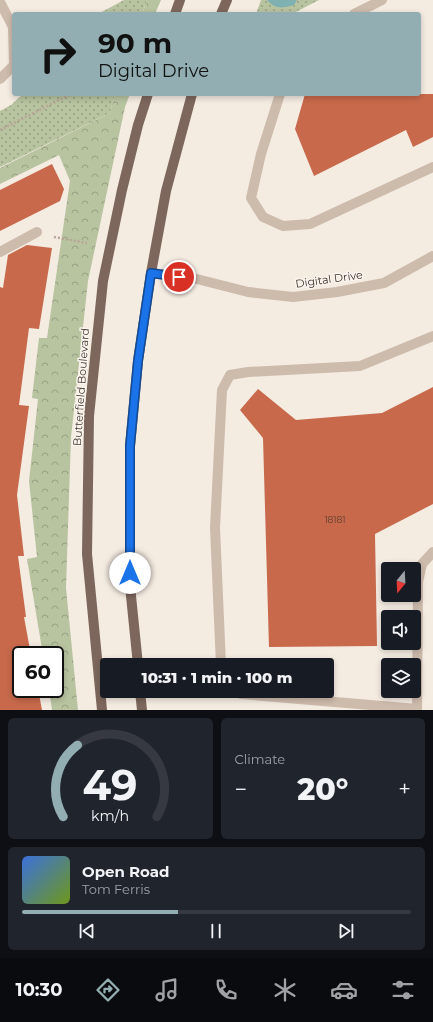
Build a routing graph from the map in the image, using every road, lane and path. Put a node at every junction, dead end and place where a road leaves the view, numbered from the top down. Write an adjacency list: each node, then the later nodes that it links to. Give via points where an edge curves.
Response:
1 (180, 0): 5 (main road)
2 (227, 0): 6 (main road)
3 (382, 0): 7 (street)
4 (0, 2): 8 (street)
5 (175, 12)
6 (222, 12)
7 (358, 12)
8 (12, 25)
9 (12, 66): 10 (street)
10 (0, 79)
11 (67, 96): 15 (path)
12 (147, 96): 29 (main road, Butterfield Boulevard, via 138,125 103,281 89,416 87,554)
13 (191, 96): 22 (main road, via 166,191)
14 (279, 96): 16 (street, via 261,154 251,198 263,217 283,226 310,224)
15 (0, 130)
16 (433, 167)
17 (38, 232): 20 (street)
18 (54, 236): 19 (path)
19 (87, 243)
20 (0, 252)
21 (433, 256): 22 (street, Digital Drive, via 384,283 337,292 293,296 248,292 189,277)
22 (151, 273): 25 (main road, via 138,361 130,446 130,586)
23 (433, 336): 26 (street, via 360,366 230,375 222,390 215,528)
24 (433, 552): 31 (street, via 422,564 418,582)
25 (137, 658)
26 (222, 658)
27 (141, 698): 30 (main road)
28 (285, 698): 31 (street)
29 (102, 710)
30 (142, 710)
31 (417, 710)

